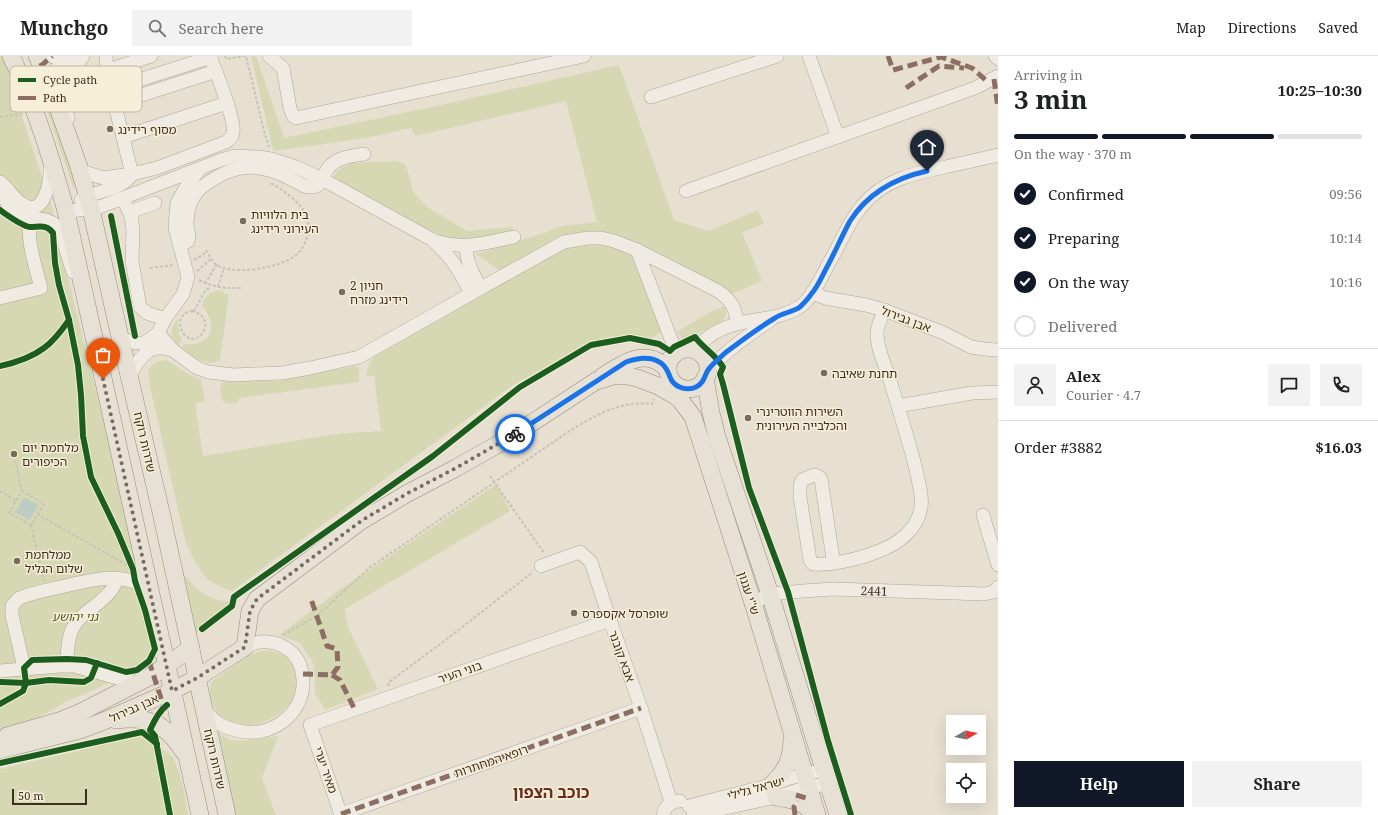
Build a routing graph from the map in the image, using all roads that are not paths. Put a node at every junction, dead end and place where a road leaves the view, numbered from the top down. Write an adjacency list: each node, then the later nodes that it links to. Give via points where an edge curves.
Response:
1 (11, 56): 15 (main road)
2 (37, 56): 16 (main road, שדרות רוקח)
3 (51, 56): 4 (street, via 63,59)
4 (74, 56): 17 (street)
5 (82, 56): 18 (street)
6 (106, 56): 19 (street)
7 (151, 56): 20 (street)
8 (269, 56): 9 (street, via 283,68 290,108 296,118)
9 (584, 56)
10 (777, 56): 25 (street)
11 (809, 56): 32 (street)
12 (995, 56): 14 (street)
13 (210, 57): 21 (street); 23 (street)
14 (998, 59)
15 (16, 66)
16 (42, 66)
17 (64, 66)
18 (76, 66)
19 (107, 66)
20 (121, 66)
21 (216, 71): 24 (street); 26 (street)
22 (998, 76): 32 (street, via 975,88)
23 (142, 79)
24 (142, 95)
25 (651, 97)
26 (227, 103): 31 (street); 37 (street, via 234,132 231,139)
27 (35, 112): 33 (main road)
28 (59, 112): 36 (main road, שדרות רוקח)
29 (67, 112): 36 (street)
30 (116, 112): 31 (street)
31 (123, 137): 39 (street)
32 (838, 137): 42 (street)
33 (49, 150): 47 (main road); 48 (street, via 50,183 40,205)
34 (364, 154): 40 (street, via 342,158 330,165 325,172)
35 (998, 155): 57 (street, via 912,174 893,181 876,192 850,221)
36 (78, 165): 39 (street, via 84,172 103,178); 45 (main road, שדרות רוקח)
37 (157, 168): 39 (street); 44 (street, via 136,188)
38 (201, 168): 40 (street, via 235,156 258,157 296,167); 44 (street); 52 (street, via 186,187 178,203 176,228)
39 (132, 174): 45 (street, via 123,183)
40 (324, 180): 51 (street); 52 (street, via 312,187 306,186 286,176 250,166 220,176 202,186 194,196 187,221 189,238)
41 (0, 182): 48 (street)
42 (686, 191)
43 (0, 193): 48 (street, via 12,208 24,217)
44 (119, 199): 45 (street); 49 (street, via 125,203)
45 (89, 202): 47 (street); 64 (main road, שדרות רוקח)
46 (155, 203): 49 (street, via 133,211)
47 (66, 211): 55 (main road)
48 (32, 213): 55 (street, via 59,228 72,271); 58 (street, via 29,240 41,288)
49 (131, 216): 61 (street, via 132,261 140,306 147,313)
50 (514, 237): 53 (street)
51 (432, 239): 53 (street, via 446,244); 56 (street, via 453,260)
52 (180, 246): 61 (street, via 188,277 183,294)
53 (466, 246): 56 (street, via 467,262)
54 (637, 250): 56 (street, via 601,238 576,239 564,242); 62 (street, via 725,296 734,307); 65 (street, via 674,346 679,350)
55 (84, 289): 82 (main road)
56 (476, 290): 67 (street, via 359,357 310,368 282,373 234,375 208,372 197,368)
57 (813, 293): 59 (street, אבן גבירול, via 825,298); 60 (street, via 799,308)
58 (0, 298)
59 (884, 310): 66 (street, אבן גבירול, via 971,347); 74 (street, via 877,332 878,345)
60 (776, 317): 62 (street); 69 (street, via 759,334 719,359)
61 (165, 319): 63 (street)
62 (738, 323): 65 (street, via 715,333)
63 (158, 333): 64 (street, via 144,343 130,342); 67 (street)
64 (120, 337): 70 (main road, שדרות רוקח)
65 (688, 350): 68 (main road, via 677,353 670,360); 69 (main road, via 704,358)
66 (998, 350)
67 (174, 351): 70 (street, via 165,347 146,353)
68 (668, 370): 71 (main road, via 654,360 633,360); 72 (main road, via 672,382)
69 (706, 375): 72 (main road, via 702,382 693,388); 83 (main road, ש''י עגנון, via 717,437)
70 (129, 377): 87 (main road, שדרות רוקח)
71 (596, 381): 75 (main road, ש''י עגנון, via 613,376 637,378 658,386 681,400 693,417); 86 (main road, via 510,438 361,521 269,589 257,599 250,611)
72 (682, 388): 75 (main road, via 696,414)
73 (998, 392): 74 (street, via 972,393)
74 (898, 406): 77 (street, via 922,498 917,519 906,535 894,544 868,556)
75 (723, 513): 84 (main road, ש''י עגנון)
76 (983, 515): 79 (street)
77 (836, 562): 77 (street, via 833,559 821,479 814,475 802,480 800,486 810,560 813,564 819,565)
78 (546, 564): 85 (street, אבא קובנר, via 580,552 586,557 591,562)
79 (998, 566)
80 (117, 578): 82 (street, via 134,575); 88 (street, via 112,591 71,630); 90 (street, via 95,579 19,598 12,606 12,615)
81 (998, 587): 83 (street, 2441, via 994,592 984,594 833,589)
82 (150, 590): 89 (main road)
83 (770, 594): 84 (street, 2441, via 757,601); 103 (main road, ש''י עגנון)
84 (754, 606): 99 (main road, ש''י עגנון)
85 (610, 620): 96 (street, אבא קובנר); 98 (street, בוני העיר)
86 (245, 647): 92 (main road, אבן גבירול); 95 (street, via 260,642 272,642 292,652 299,661 303,674 302,694 297,707 277,726 250,732 222,726)
87 (191, 648): 89 (main road, אבן גבירול); 92 (main road, שדרות רוקח)
88 (67, 666): 90 (street); 93 (street)
89 (166, 666): 93 (main road, אבן גבירול); 94 (main road)
90 (24, 668): 91 (street)
91 (0, 671)
92 (197, 678): 94 (main road, אבן גבירול); 95 (main road, שדרות רוקח)
93 (136, 683): 100 (main road, אבן גבירול, via 59,722)
94 (172, 691): 97 (main road, אבן גבירול); 102 (main road)
95 (203, 708): 110 (main road, שדרות רוקח)
96 (641, 708): 106 (street, אבא קובנר); 108 (street, רופא המחתרות)
97 (104, 722): 101 (main road, אבן גבירול); 102 (main road, via 133,718 153,722 168,732)
98 (310, 725): 108 (street, מאיר יערי)
99 (792, 736): 104 (main road, ש''י עגנון); 105 (main road, via 788,766)
100 (0, 738)
101 (0, 750)
102 (186, 755): 109 (main road)
103 (826, 777): 104 (street, ישראל גלילי); 113 (main road, ש''י עגנון)
104 (807, 781): 105 (street, ישראל גלילי, via 790,778); 112 (main road, ש''י עגנון)
105 (773, 791): 107 (street, ישראל גלילי); 112 (main road, via 806,805)
106 (671, 802): 107 (street, via 680,801); 111 (street)
107 (691, 812)
108 (341, 814)
109 (200, 815)
110 (227, 815)
111 (663, 815)
112 (816, 815)
113 (838, 815)

